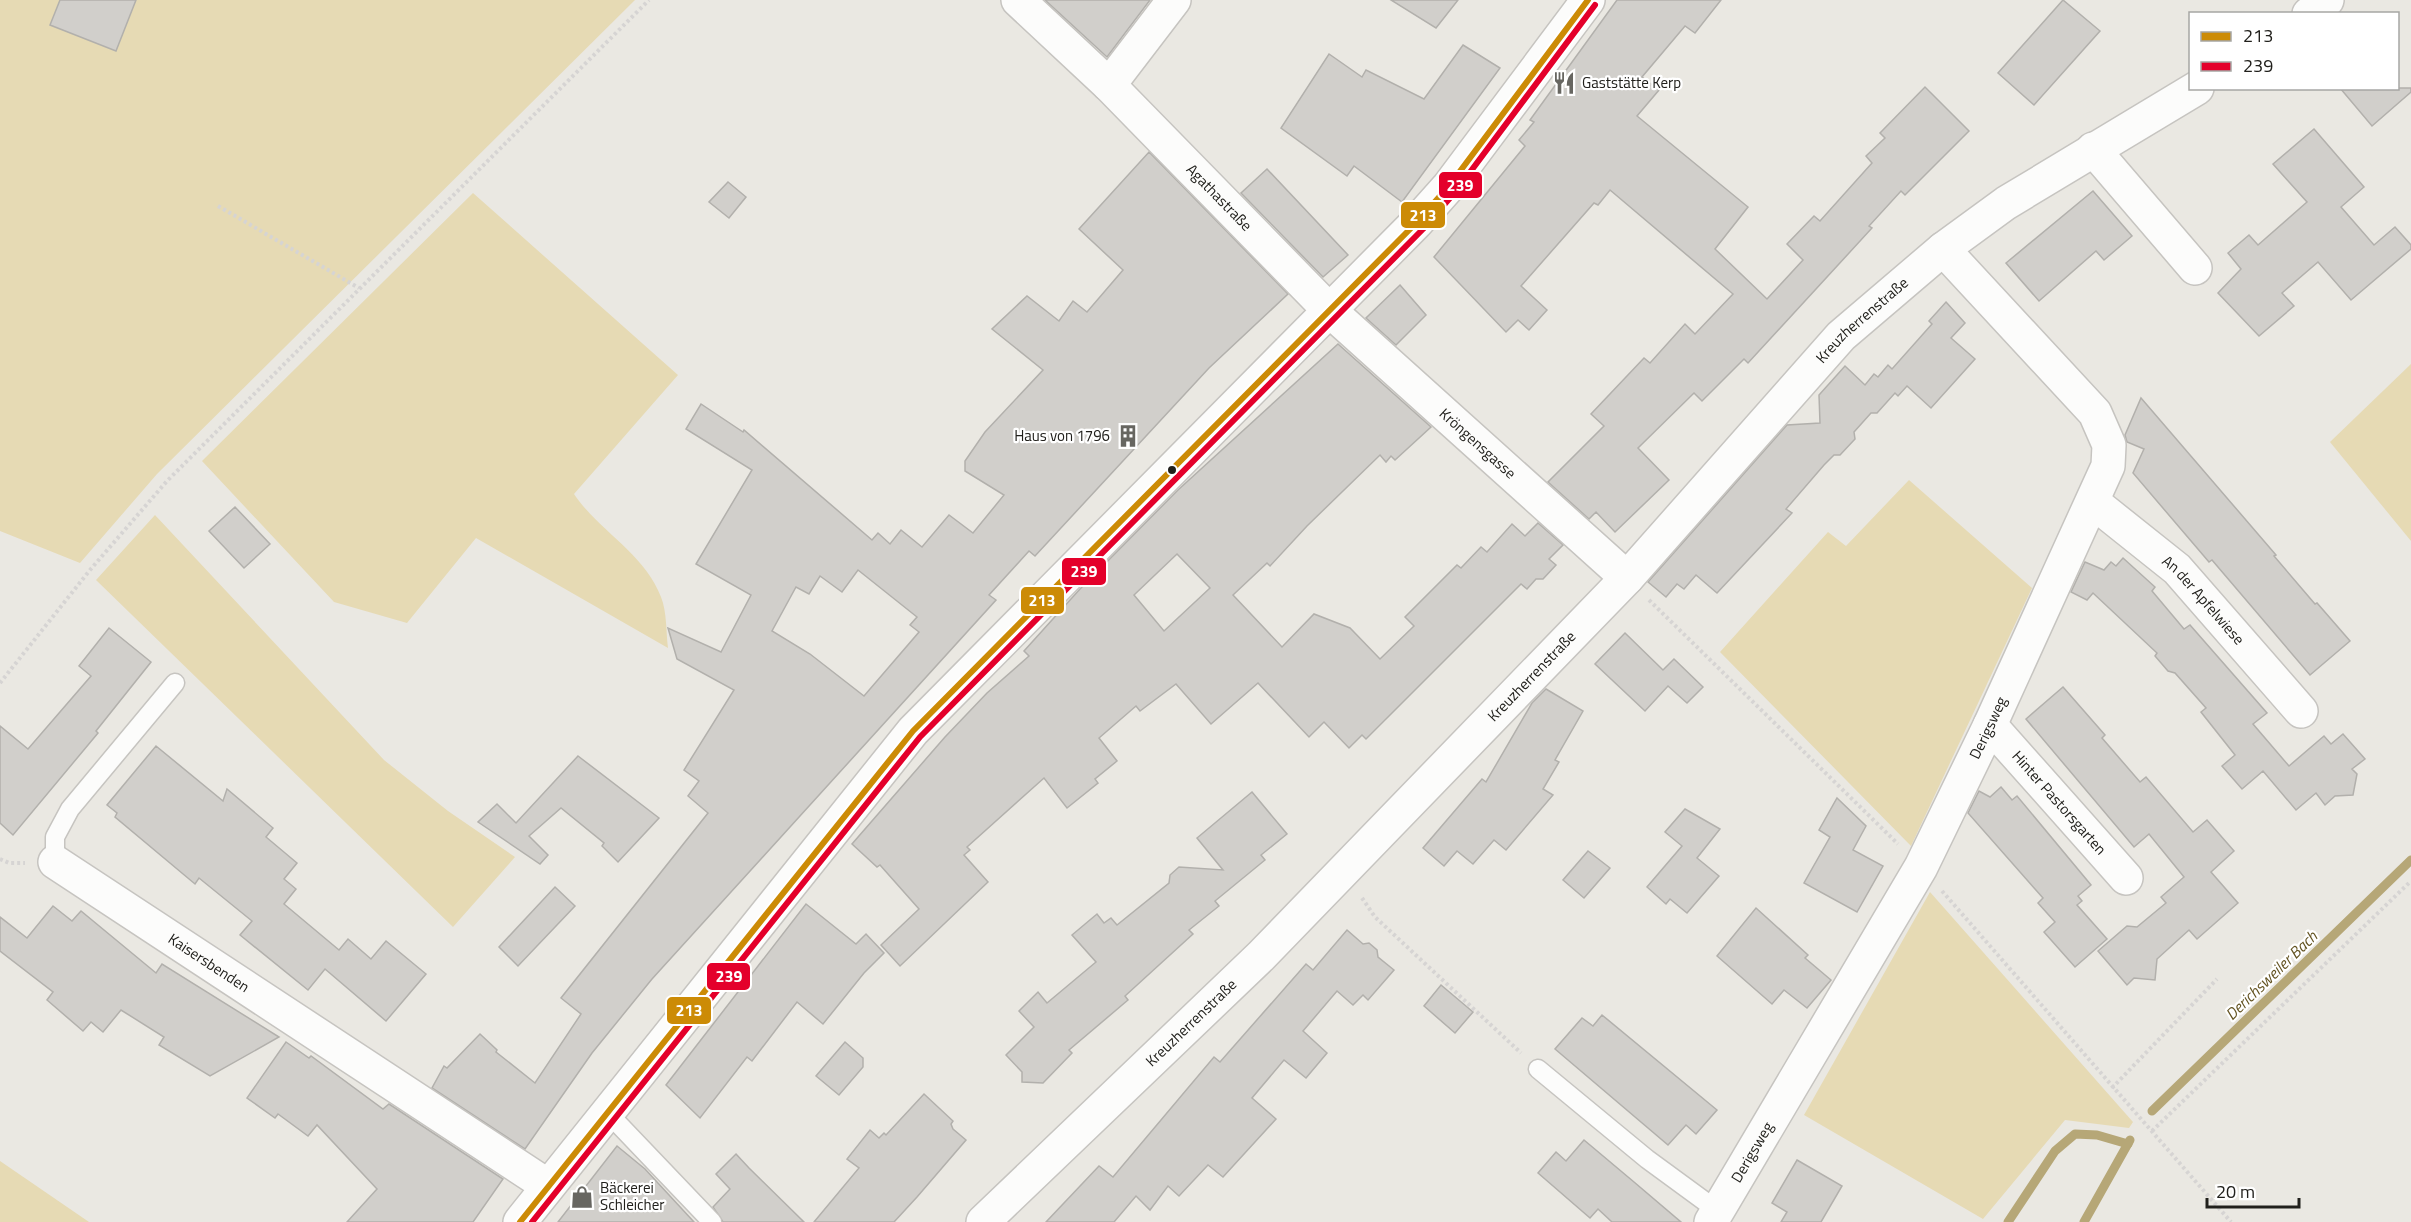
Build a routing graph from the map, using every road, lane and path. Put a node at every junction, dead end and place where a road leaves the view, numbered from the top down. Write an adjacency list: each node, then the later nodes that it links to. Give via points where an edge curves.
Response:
1 (649, 0): 13 (path)
2 (1018, 0): 7 (street, Agathastraße)
3 (1174, 0): 7 (street)
4 (1588, 0): 14 (street, via 1449,186)
5 (2327, 0): 6 (street)
6 (2312, 12)
7 (1109, 85): 14 (street, Agathastraße)
8 (2194, 90): 9 (street, Kreuzherrenstraße)
9 (2093, 149): 11 (street, Kreuzherrenstraße, via 2006,202); 12 (street)
10 (218, 206): 13 (path)
11 (1943, 249): 15 (street, Derigsweg, via 2095,413 2109,446 2108,466); 16 (street, Kreuzherrenstraße, via 1841,336)
12 (2195, 268)
13 (359, 288): 17 (path, via 166,481)
14 (1328, 309): 16 (street, Kröngensgasse); 29 (street, via 913,731)
15 (2093, 502): 19 (street, An der Apfelwiese, via 2177,569); 20 (street, Derigsweg)
16 (1627, 578): 22 (street, Kreuzherrenstraße); 23 (path)
17 (0, 683)
18 (175, 683): 21 (lane, Kaisersbenden, via 70,808 55,837)
19 (2301, 711)
20 (1990, 726): 23 (street, Derigsweg); 24 (street, Hinter Pastorsgarten)
21 (55, 862): 31 (street, Kaisersbenden)
22 (1352, 862): 27 (path, via 1359,890 1375,917); 35 (street, Kreuzherrenstraße, via 1261,956)
23 (1921, 867): 28 (path); 32 (street, Derigsweg)
24 (2126, 878)
25 (2411, 881): 30 (path)
26 (2217, 979): 28 (path)
27 (1538, 1069): 32 (lane)
28 (2112, 1088): 30 (path)
29 (607, 1112): 31 (street); 34 (lane)
30 (2152, 1131): 36 (path)
31 (548, 1186): 33 (street)
32 (1714, 1216)
33 (520, 1222)
34 (712, 1222)
35 (984, 1222)
36 (2231, 1222)

